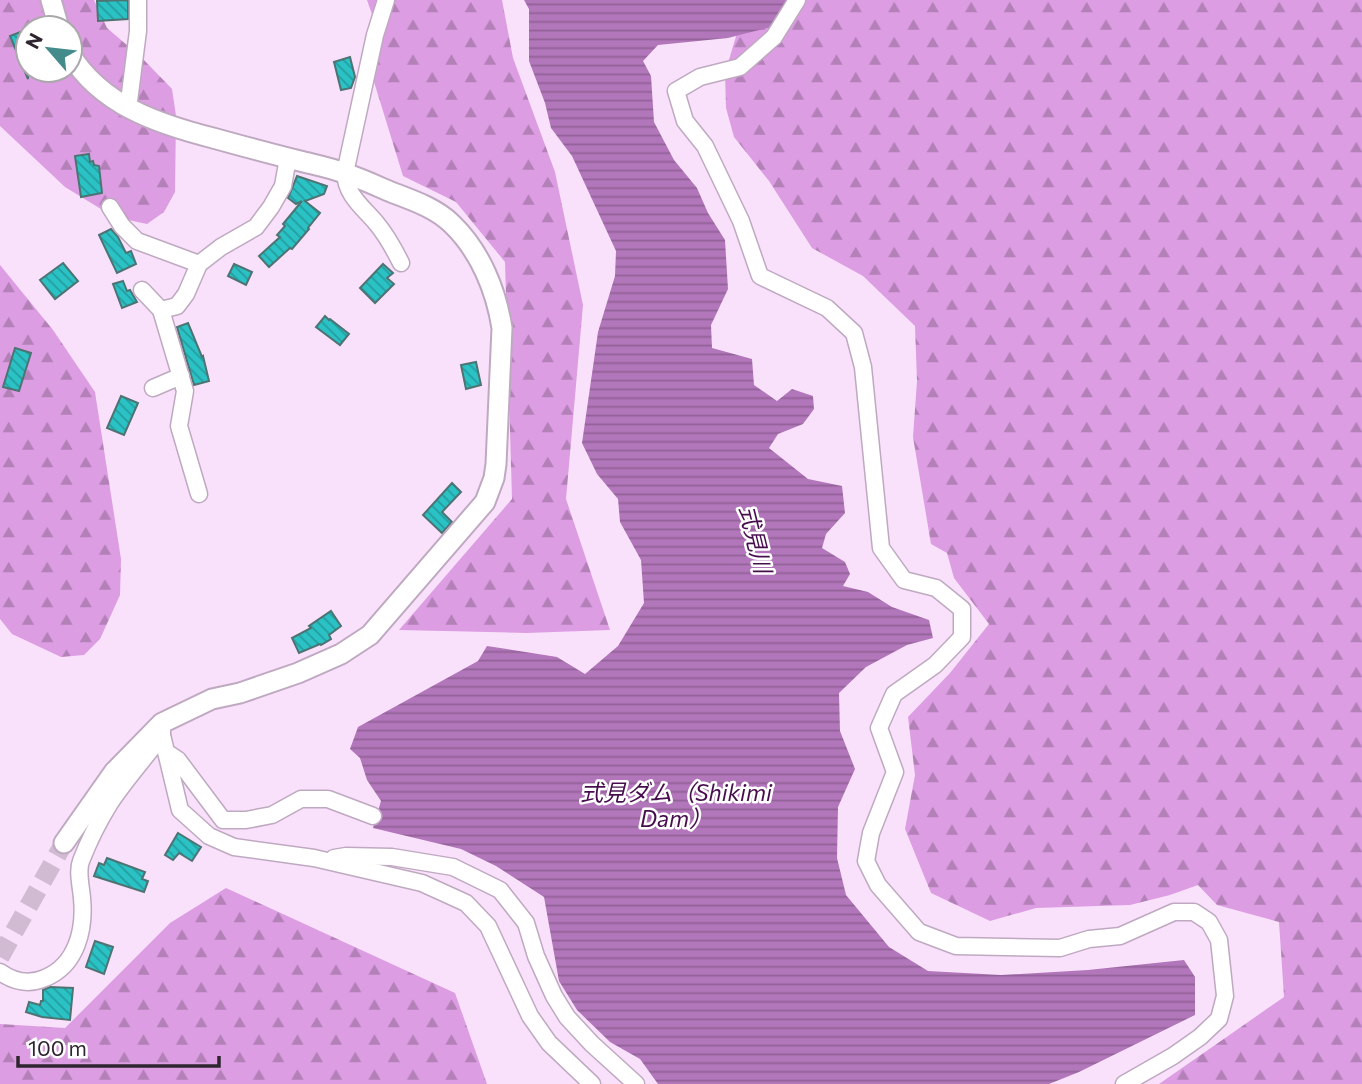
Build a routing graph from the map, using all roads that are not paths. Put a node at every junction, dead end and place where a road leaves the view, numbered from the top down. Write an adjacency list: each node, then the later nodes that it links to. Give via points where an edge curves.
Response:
1 (138, 0): 5 (street)
2 (386, 0): 7 (street)
3 (797, 0): 24 (street, via 774,37 740,67 700,77 676,91 685,121 705,146 741,221 760,276 827,308 855,333 863,367 881,548 904,580 936,588 962,609 962,637 894,694 879,728 895,772 871,832 866,861 878,885 919,932 956,946 1060,948 1120,936 1174,912 1194,912 1209,922 1221,954 1225,996 1219,1019 1182,1050)
4 (84, 73): 5 (street)
5 (128, 109): 6 (street, via 187,132)
6 (288, 158): 7 (street); 10 (street, via 283,186 256,227)
7 (345, 173): 9 (street, via 353,198 377,223); 16 (street, via 412,200 451,223 480,259 502,328 494,478 485,502 370,635 298,673 212,699)
8 (110, 207): 10 (street, via 137,241)
9 (401, 263)
10 (199, 264): 12 (street, via 177,306)
11 (142, 290): 12 (street)
12 (161, 310): 13 (street)
13 (181, 376): 14 (street); 15 (street, via 185,391 178,426)
14 (153, 388)
15 (199, 494)
16 (162, 729): 17 (street); 19 (street, via 114,772); 21 (street, via 110,804 80,864 84,916 70,959 57,972 28,983)
17 (166, 752): 18 (street, via 178,760 223,820 272,815 301,799 328,799); 20 (street, via 180,810 209,835 234,847)
18 (373, 816)
19 (64, 843)
20 (323, 860): 22 (street, via 422,883 466,903 488,926 530,1016 558,1052); 23 (street, via 392,857 453,867 500,890 526,923 536,956 567,1017)
21 (0, 972)
22 (592, 1084)
23 (636, 1084)
24 (1124, 1084)

